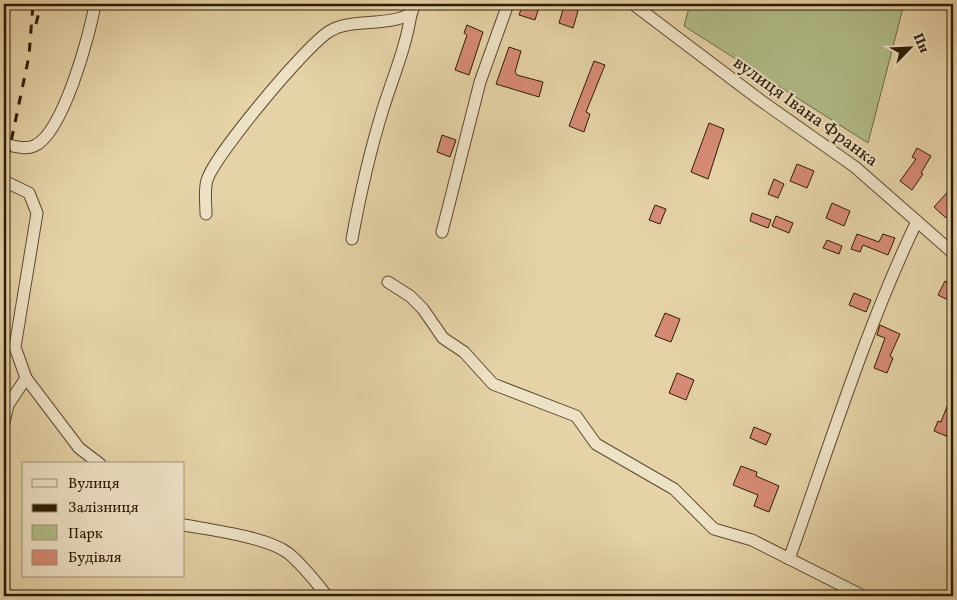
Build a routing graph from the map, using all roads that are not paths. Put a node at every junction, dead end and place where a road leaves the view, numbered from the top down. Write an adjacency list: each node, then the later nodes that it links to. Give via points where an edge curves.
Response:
1 (95, 4): 5 (street, via 81,60 59,114 46,135 33,147)
2 (508, 4): 9 (street, via 480,82)
3 (633, 4): 8 (street, вулиця Івана Франка, via 855,167)
4 (413, 9): 7 (street, via 386,22 340,27 324,36 245,123 212,168 206,182); 10 (street, via 408,38 383,108 361,190)
5 (4, 144)
6 (4, 181): 13 (street, via 29,193 37,213 15,348)
7 (206, 214)
8 (917, 221): 11 (street, вулиця Івана Франка); 17 (street, via 865,340)
9 (442, 232)
10 (352, 239)
11 (953, 253)
12 (388, 282): 17 (street, via 410,296 443,338 464,352 493,384 576,416 596,444 674,489 714,529 752,540)
13 (26, 378): 14 (street, via 8,405); 15 (street, via 79,448)
14 (4, 422)
15 (97, 462)
16 (185, 524): 18 (street, via 265,542 286,552)
17 (789, 559): 19 (street)
18 (327, 596)
19 (863, 596)

